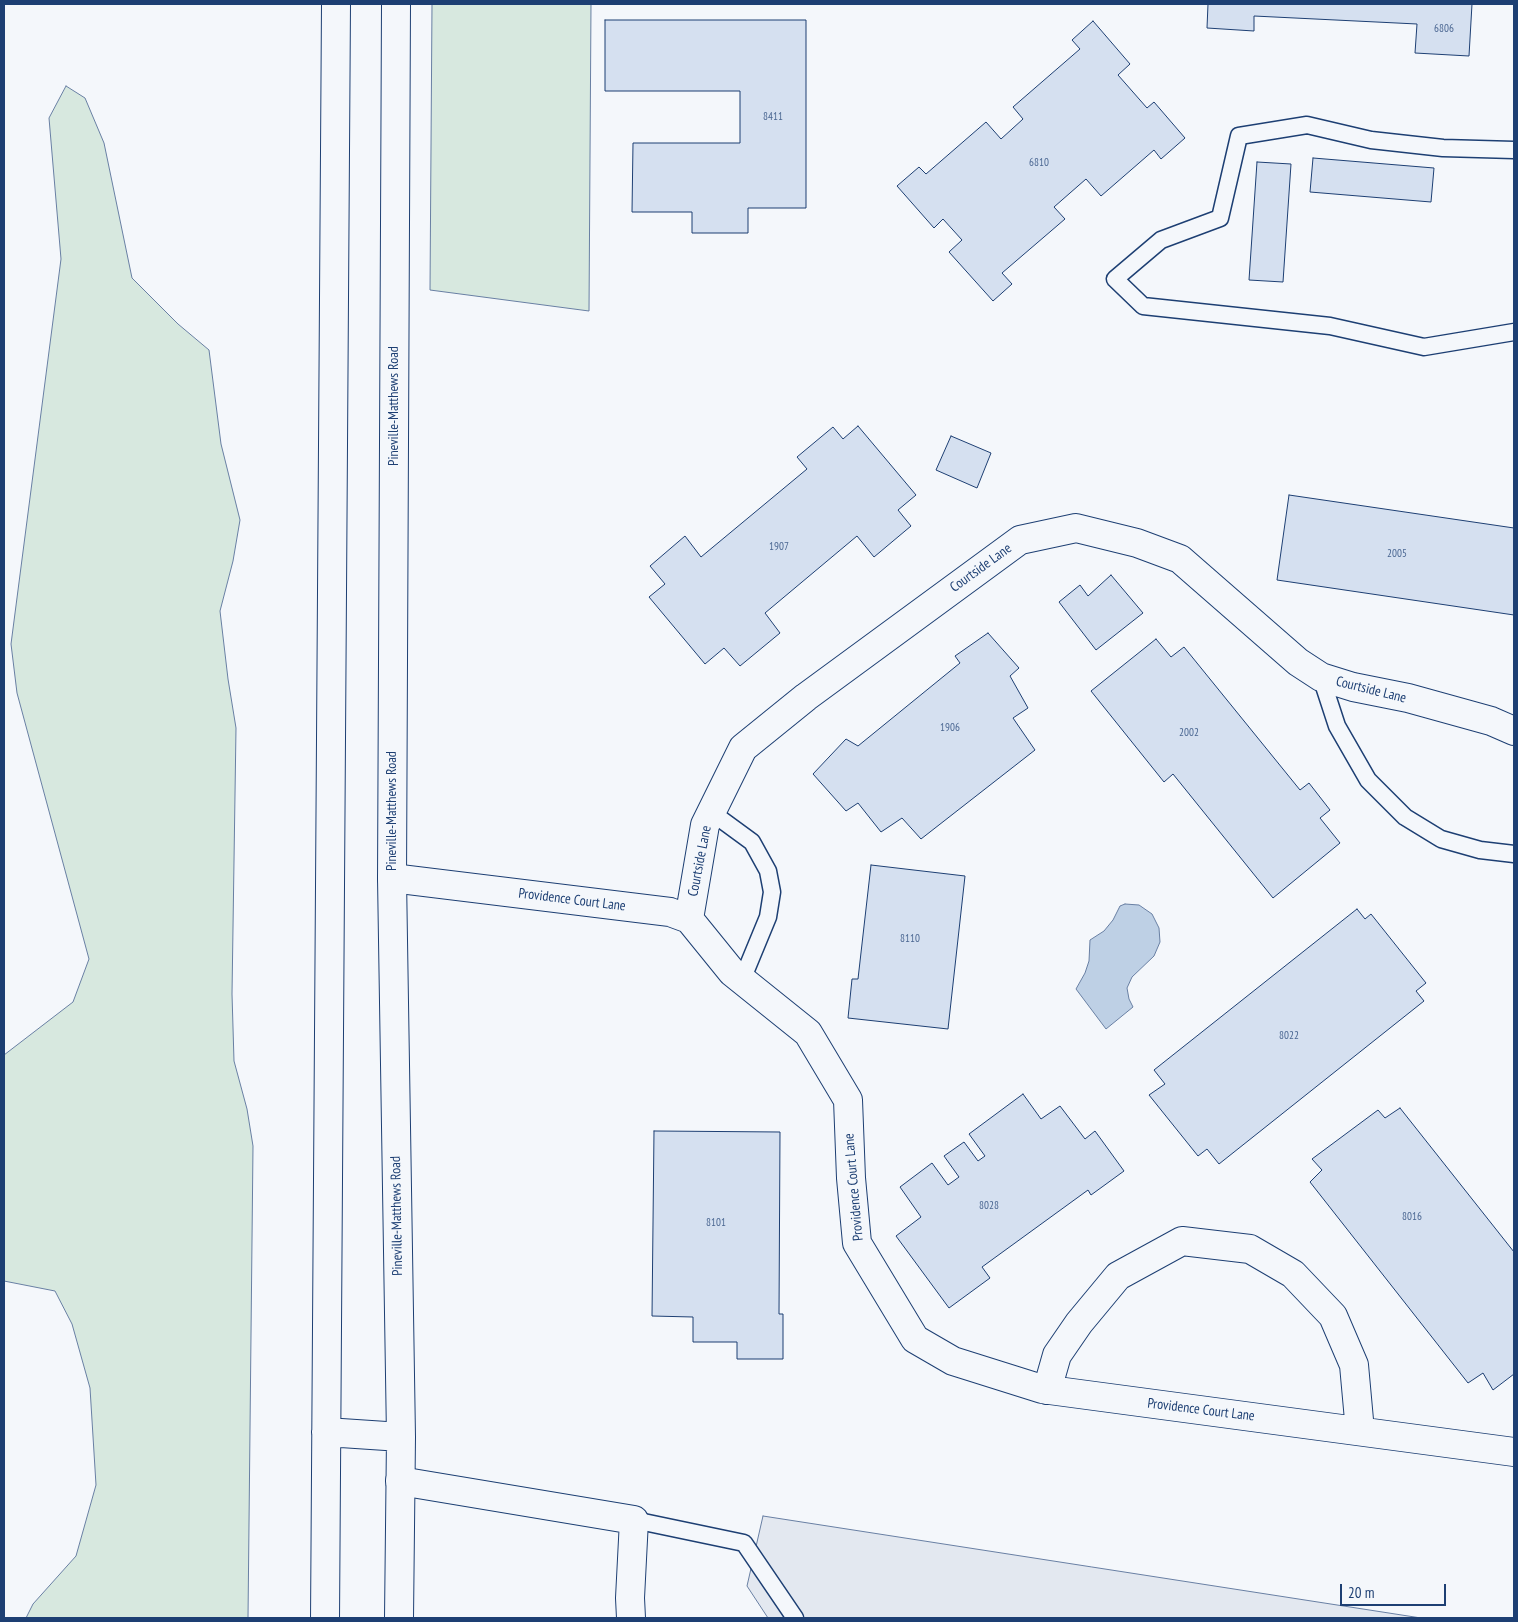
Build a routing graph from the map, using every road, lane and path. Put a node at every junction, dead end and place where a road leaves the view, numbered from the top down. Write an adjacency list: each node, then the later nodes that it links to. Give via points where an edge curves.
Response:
1 (336, 4): 14 (street)
2 (396, 4): 9 (street, Pineville-Matthews Road)
3 (1514, 150): 4 (lane, via 1443,148 1371,140 1307,126 1239,136 1220,218 1160,240 1115,279 1143,306 1330,326 1424,347)
4 (1514, 332)
5 (1321, 677): 6 (street, Courtside Lane, via 1491,721); 7 (street, Courtside Lane, via 1298,662 1180,559 1137,543 1076,528 1020,540 806,697 743,748); 8 (lane, via 1338,726 1368,780 1405,817 1442,839 1480,850)
6 (1514, 731)
7 (711, 812): 10 (street, Courtside Lane, via 705,825); 11 (lane, via 752,842 768,872 772,892 768,917)
8 (1514, 854)
9 (392, 878): 10 (street, Providence Court Lane, via 670,912); 15 (street, Pineville-Matthews Road)
10 (689, 919): 11 (street, Providence Court Lane)
11 (742, 980): 12 (street, Providence Court Lane, via 808,1033 848,1100 857,1244 915,1339 953,1361)
12 (1047, 1390): 13 (street, Providence Court Lane); 13 (street, via 1057,1356 1078,1323 1118,1276 1182,1241 1250,1249 1293,1274 1333,1316 1354,1365)
13 (1360, 1431): 16 (street, Providence Court Lane)
14 (326, 1432): 15 (street); 19 (street)
15 (401, 1437): 17 (street, Pineville-Matthews Road)
16 (1514, 1452)
17 (400, 1481): 18 (street); 20 (street, Pineville-Matthews Road)
18 (634, 1520): 21 (street); 22 (lane, via 744,1544)
19 (325, 1618)
20 (399, 1618)
21 (631, 1618)
22 (795, 1618)

